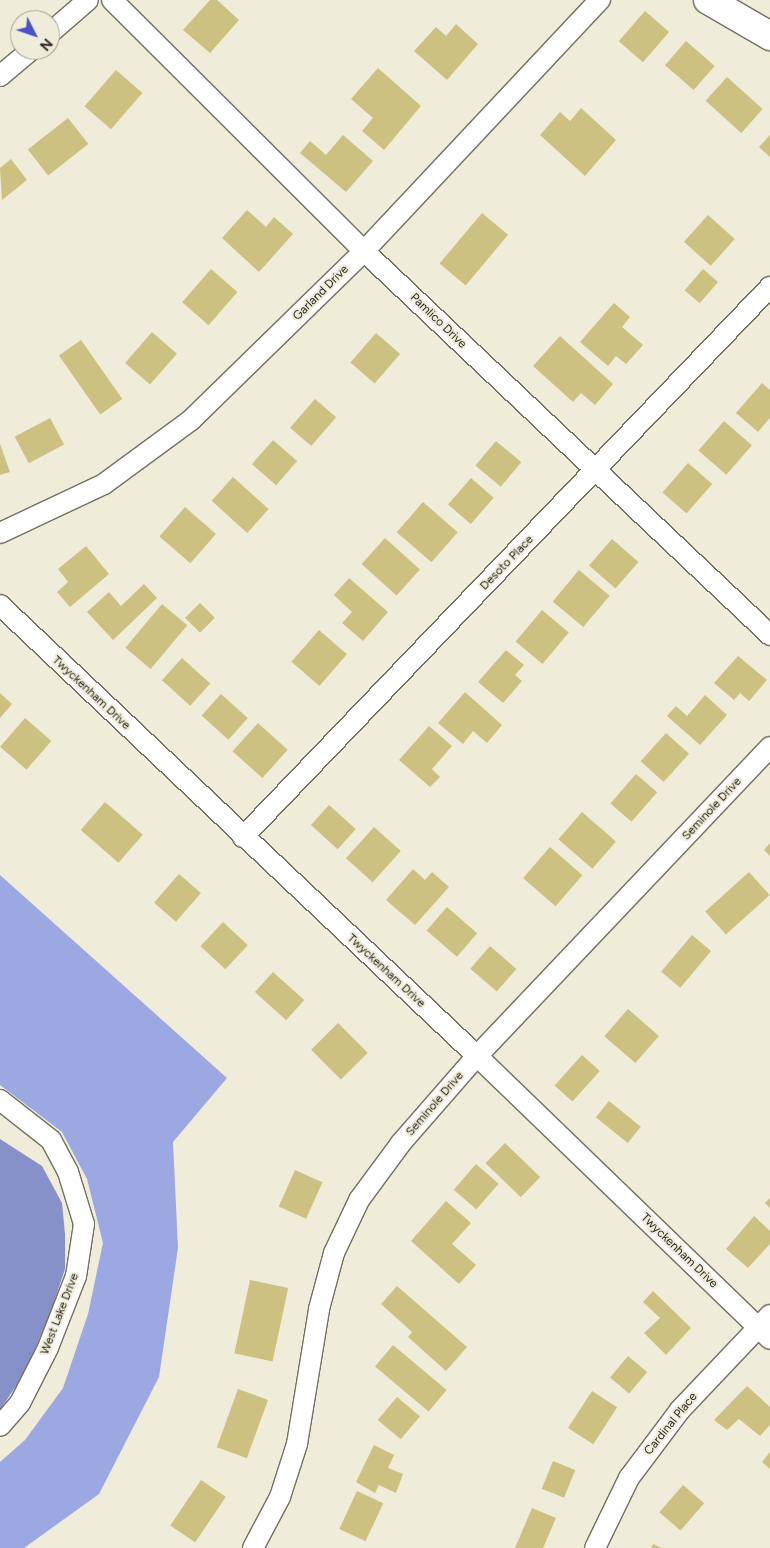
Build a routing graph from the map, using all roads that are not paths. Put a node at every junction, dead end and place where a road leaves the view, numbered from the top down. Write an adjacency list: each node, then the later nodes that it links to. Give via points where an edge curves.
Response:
1 (88, 0): 6 (street)
2 (112, 0): 10 (street, Pamlico Drive)
3 (600, 0): 10 (street, Garland Drive)
4 (708, 0): 7 (main road)
5 (742, 0): 7 (main road)
6 (60, 24)
7 (766, 32)
8 (19, 60): 9 (street)
9 (0, 76)
10 (364, 250): 12 (street, Pamlico Drive); 13 (street, Garland Drive, via 191,420 104,484)
11 (770, 287): 12 (street, Desoto Place)
12 (595, 472): 15 (street, Pamlico Drive); 17 (street, Desoto Place)
13 (0, 533)
14 (0, 605): 17 (street, Twyckenham Drive)
15 (770, 635)
16 (770, 747): 18 (street, Seminole Drive)
17 (243, 836): 18 (street, Twyckenham Drive)
18 (477, 1056): 20 (street, Twyckenham Drive); 22 (street, Seminole Drive, via 401,1143 359,1200 334,1252 319,1309 296,1444 280,1497)
19 (0, 1100): 21 (street, West Lake Drive, via 51,1140 68,1172 84,1224 76,1276 48,1348 20,1403)
20 (766, 1328): 23 (street, Cardinal Place, via 680,1410 628,1478)
21 (0, 1426)
22 (253, 1548)
23 (595, 1548)

